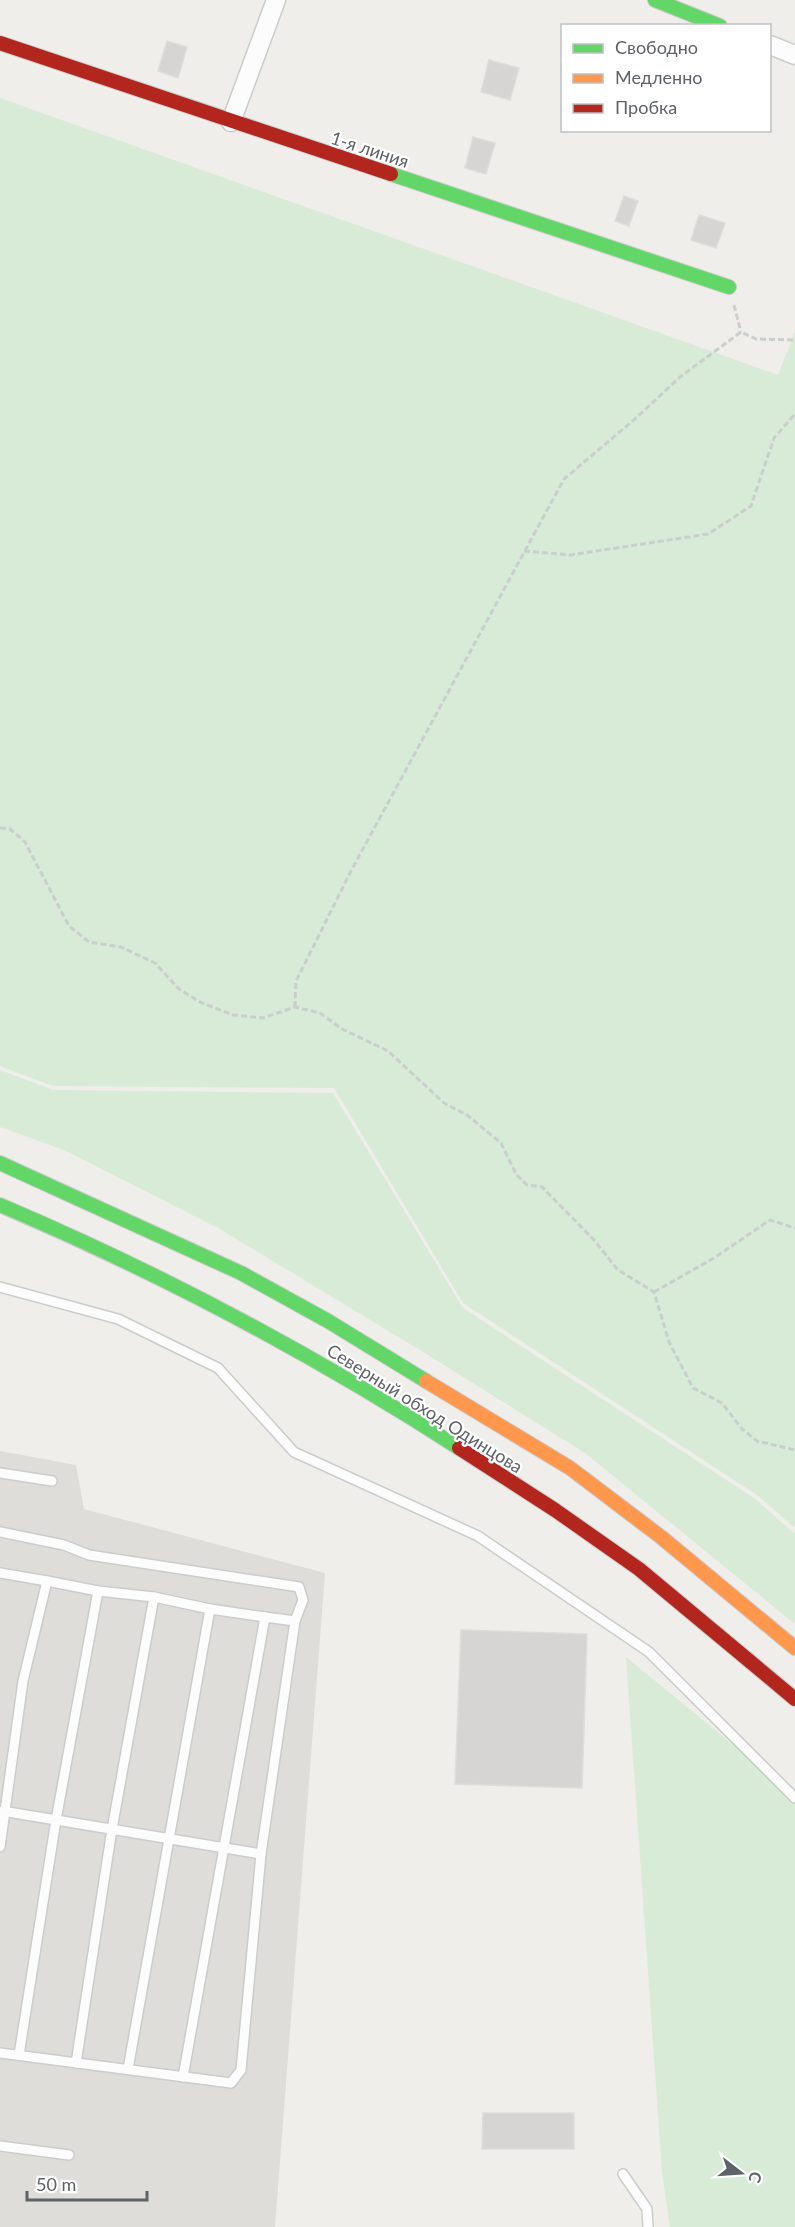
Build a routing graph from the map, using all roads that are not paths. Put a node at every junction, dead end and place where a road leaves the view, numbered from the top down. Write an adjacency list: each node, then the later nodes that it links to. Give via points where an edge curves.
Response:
1 (276, 0): 7 (street)
2 (655, 0): 3 (main road)
3 (715, 24)
4 (0, 43): 7 (main road, 1-я линия)
5 (771, 45): 6 (street)
6 (795, 55)
7 (231, 122): 8 (main road, 1-я линия)
8 (729, 287)
9 (0, 1162): 22 (main road, Северный обход Одинцова, via 241,1273 328,1321 570,1468)
10 (0, 1205): 23 (main road, Северный обход Одинцова, via 96,1246 226,1310 412,1418 639,1569)
11 (0, 1287): 24 (lane, via 118,1319 218,1368 294,1452 478,1536 649,1652)
12 (0, 1473): 13 (lane)
13 (52, 1481)
14 (0, 1532): 21 (lane, via 64,1545 89,1555 298,1587 303,1600)
15 (0, 1573): 16 (lane)
16 (47, 1581): 17 (lane); 25 (lane, via 23,1681)
17 (98, 1591): 18 (lane); 26 (lane)
18 (154, 1597): 19 (lane); 27 (lane)
19 (210, 1609): 20 (lane); 28 (lane)
20 (265, 1617): 21 (lane); 30 (lane)
21 (295, 1621): 31 (lane)
22 (795, 1648)
23 (795, 1699)
24 (795, 1798)
25 (3, 1811): 26 (lane); 29 (lane)
26 (56, 1820): 27 (lane); 33 (lane)
27 (112, 1829): 28 (lane); 34 (lane)
28 (169, 1838): 30 (lane); 35 (lane)
29 (0, 1846)
30 (225, 1848): 31 (lane); 36 (lane)
31 (261, 1854): 36 (lane, via 241,2070 231,2083)
32 (0, 2053): 33 (lane)
33 (19, 2055): 34 (lane)
34 (76, 2063): 35 (lane)
35 (128, 2069): 36 (lane)
36 (183, 2077)
37 (0, 2146): 38 (lane)
38 (69, 2155)
39 (622, 2174): 40 (lane, via 647,2209)
40 (648, 2227)

